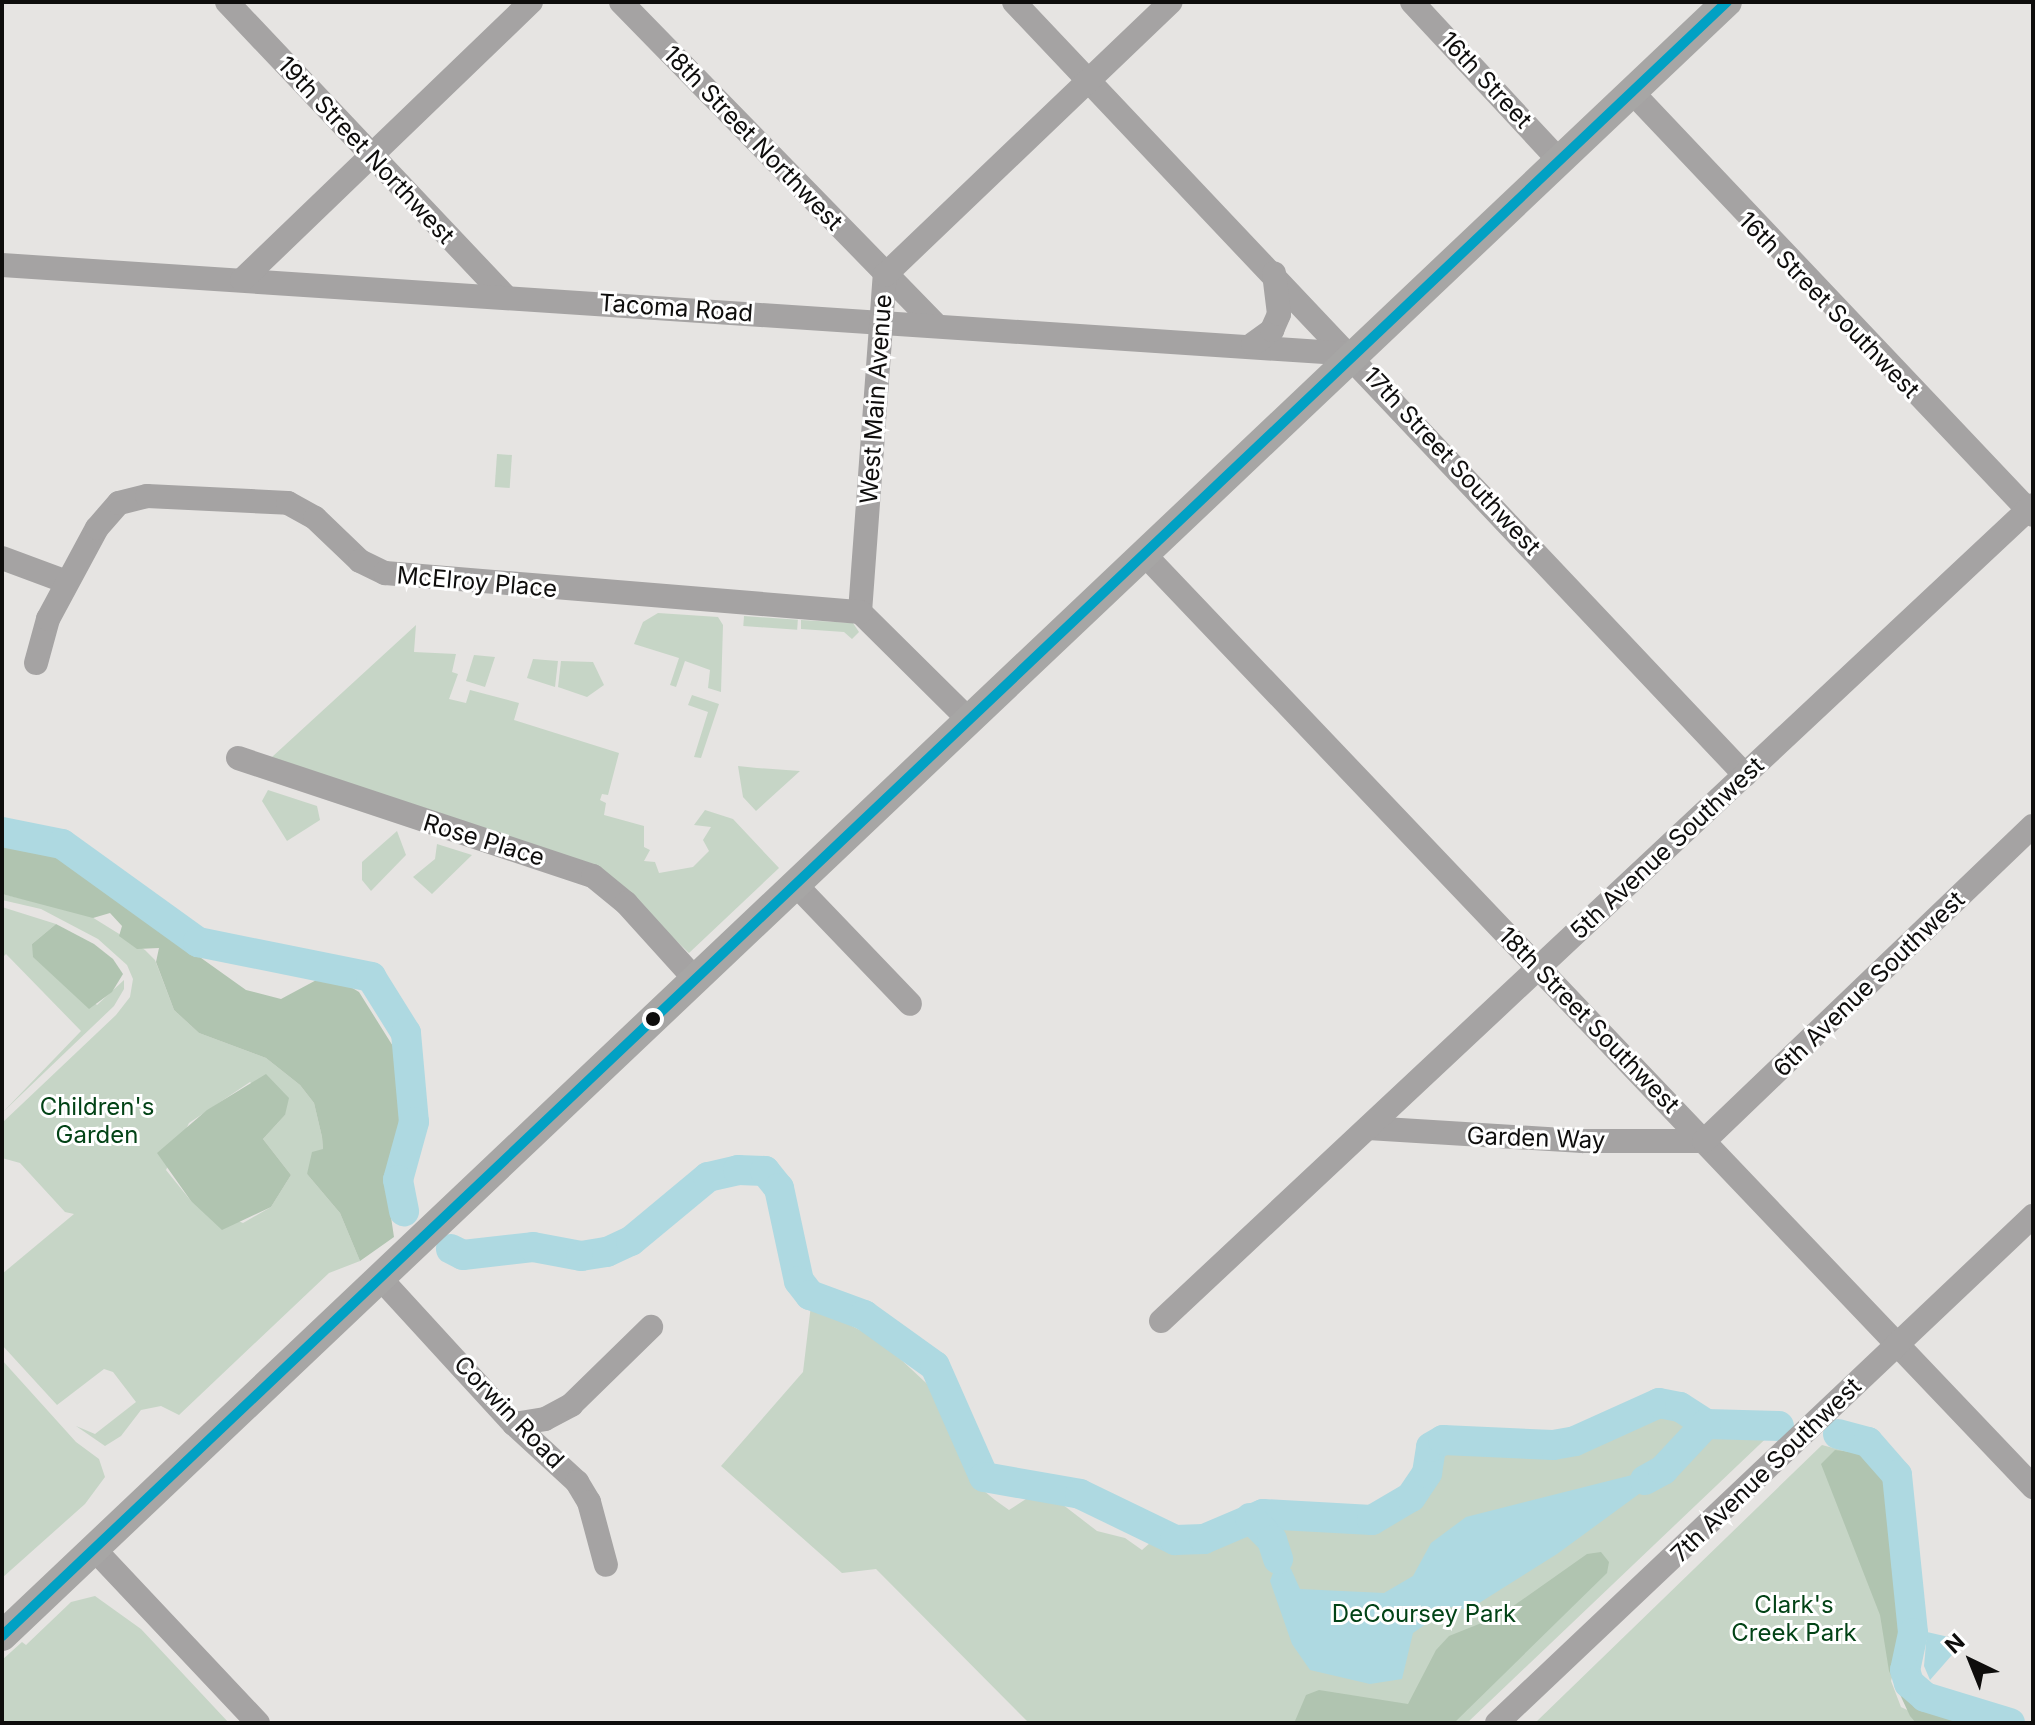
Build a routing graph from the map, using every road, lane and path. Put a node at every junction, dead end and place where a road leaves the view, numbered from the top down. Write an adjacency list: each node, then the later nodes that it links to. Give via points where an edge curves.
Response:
1 (227, 2): 10 (street, 19th Street Northwest)
2 (531, 2): 10 (street)
3 (621, 2): 14 (street, 18th Street Northwest)
4 (1014, 2): 8 (street, 17th Street Southwest)
5 (1171, 2): 8 (street, West Main Avenue)
6 (1412, 2): 11 (street, 16th Street)
7 (1727, 2): 9 (main road)
8 (1090, 81): 13 (street, 17th Street Southwest); 14 (street, West Main Avenue)
9 (1631, 91): 11 (main road); 21 (street, 16th Street Southwest)
10 (371, 154): 15 (street); 16 (street, 19th Street Northwest)
11 (1558, 159): 20 (main road)
12 (2, 265): 15 (street, Tacoma Road)
13 (1273, 271): 19 (street, via 1279,314 1272,330); 20 (street, 17th Street Southwest)
14 (885, 275): 17 (street, West Main Avenue); 18 (street, 18th Street Northwest)
15 (242, 280): 16 (street, Tacoma Road)
16 (506, 297): 17 (street, Tacoma Road)
17 (880, 322): 18 (street, Tacoma Road); 25 (street, West Main Avenue)
18 (936, 325): 19 (street, Tacoma Road)
19 (1253, 344): 20 (street, Tacoma Road)
20 (1351, 354): 22 (main road); 29 (street, 17th Street Southwest)
21 (2031, 510): 29 (street, 5th Avenue Southwest)
22 (1144, 554): 27 (main road); 32 (street, 18th Street Southwest)
23 (2, 558): 24 (street)
24 (67, 582): 25 (street, McElroy Place, via 110,511 131,497 147,496 288,503 315,518 360,561 385,573); 26 (street, McElroy Place, via 48,619)
25 (860, 612): 27 (street)
26 (36, 663)
27 (969, 720): 31 (main road)
28 (238, 758): 33 (street, Rose Place, via 593,876 626,903)
29 (1745, 775): 32 (street, 5th Avenue Southwest)
30 (2033, 826): 36 (street, 6th Avenue Southwest)
31 (795, 884): 33 (main road); 34 (street)
32 (1539, 968): 35 (street, 5th Avenue Southwest); 36 (street, 18th Street Southwest)
33 (693, 977): 38 (main road)
34 (910, 1004)
35 (1368, 1128): 36 (street, Garden Way, via 1583,1141); 39 (street, 5th Avenue Southwest)
36 (1704, 1141): 41 (street, 18th Street Southwest)
37 (2033, 1216): 41 (street, 7th Avenue Southwest)
38 (380, 1278): 42 (street, Corwin Road); 44 (main road)
39 (1161, 1321)
40 (651, 1327): 42 (street, via 571,1405 545,1419)
41 (1898, 1343): 43 (street, 18th Street Southwest); 48 (street, 7th Avenue Southwest)
42 (514, 1424): 45 (street, Corwin Road, via 577,1482 589,1502)
43 (2033, 1487)
44 (94, 1549): 46 (main road); 47 (street)
45 (606, 1565)
46 (2, 1636)
47 (258, 1723)
48 (1497, 1723)

